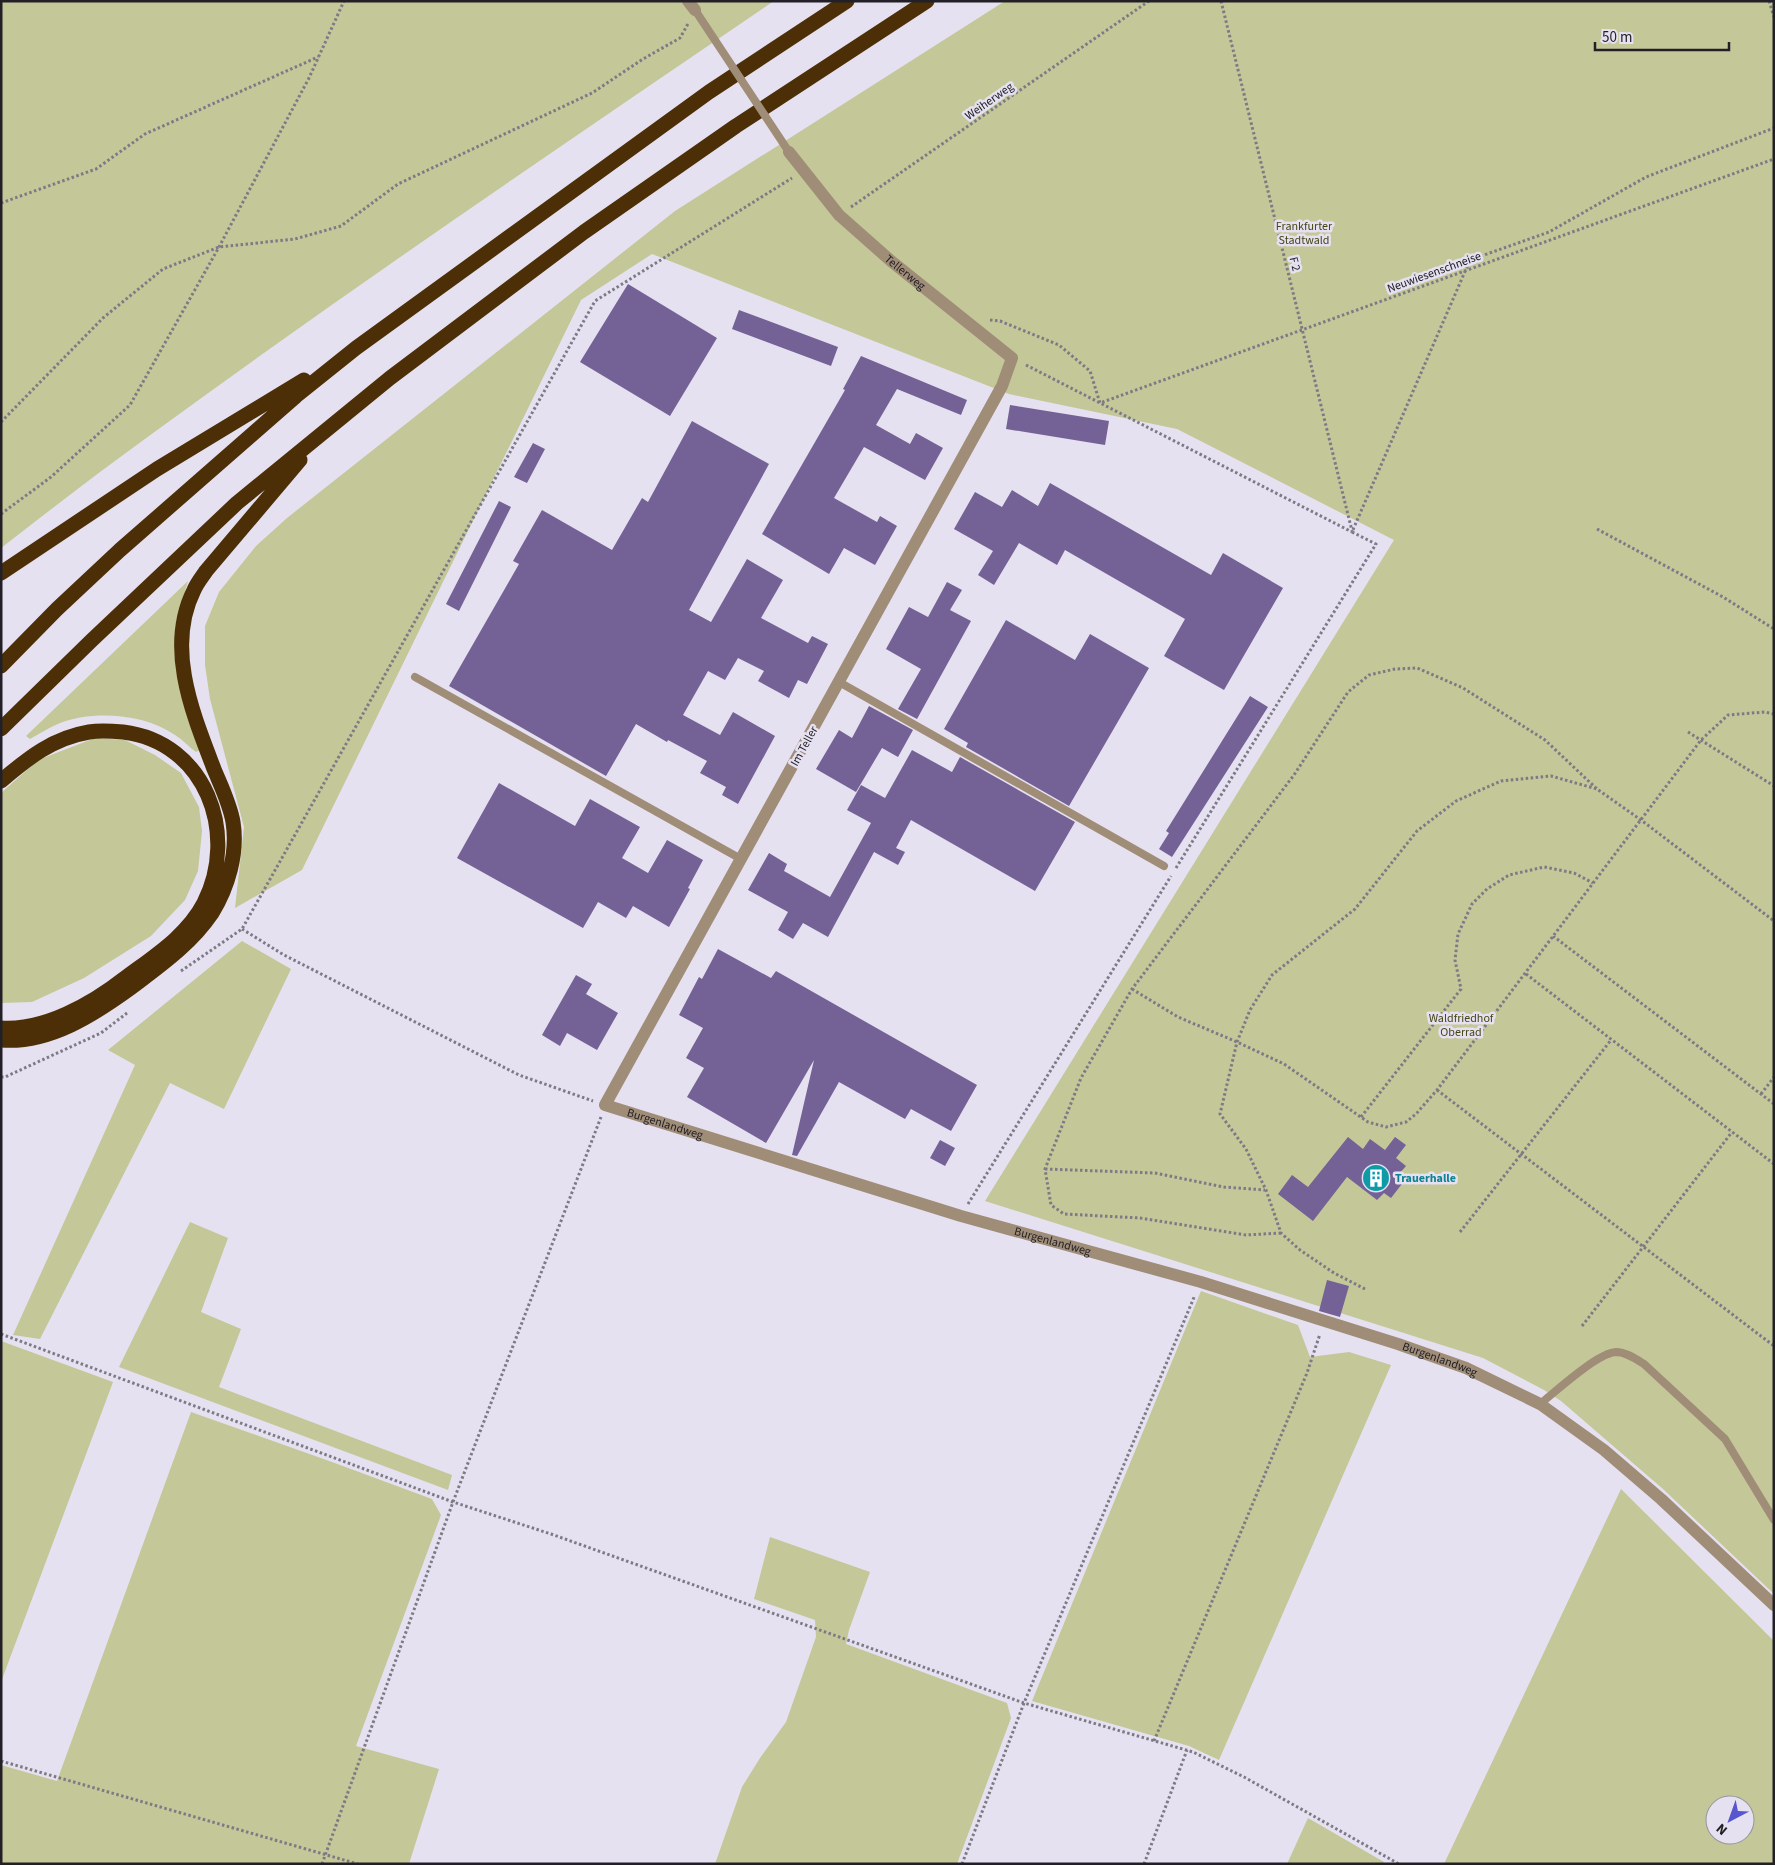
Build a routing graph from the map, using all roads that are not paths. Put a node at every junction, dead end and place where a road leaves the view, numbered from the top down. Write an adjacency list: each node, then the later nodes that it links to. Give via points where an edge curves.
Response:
1 (847, 1): 5 (highway, via 709,92)
2 (928, 1): 7 (highway, via 736,126 584,232)
3 (692, 6): 4 (lane, bridge)
4 (789, 152): 6 (street, Tellerweg, via 839,215 890,261 1012,358)
5 (356, 348): 8 (highway, via 157,469); 9 (highway, via 296,396 120,550)
6 (1002, 386): 11 (street, Im Teller)
7 (326, 430): 12 (highway, via 237,503); 17 (highway, via 221,551 194,589 188,604 182,642 187,688 233,822 233,854 228,878 218,901 202,925 171,958 90,1016 24,1040)
8 (1, 572)
9 (1, 666)
10 (415, 676): 14 (lane)
11 (839, 682): 14 (street, Im Teller); 15 (lane)
12 (1, 729)
13 (1, 781): 16 (highway, via 38,751 74,735 109,730 149,738 177,756 202,782 216,816 218,856 212,884 203,904 184,930 163,949 117,985 62,1015 27,1028)
14 (742, 859): 18 (street, Im Teller)
15 (1164, 866)
16 (1, 1028)
17 (1, 1040)
18 (606, 1105): 19 (street, Burgenlandweg, via 961,1216 1201,1282 1398,1344 1466,1368)
19 (1540, 1404): 20 (lane, via 1596,1360 1616,1352 1630,1356 1644,1364 1725,1439); 21 (street, Burgenlandweg, via 1604,1450)
20 (1774, 1520)
21 (1774, 1604)

